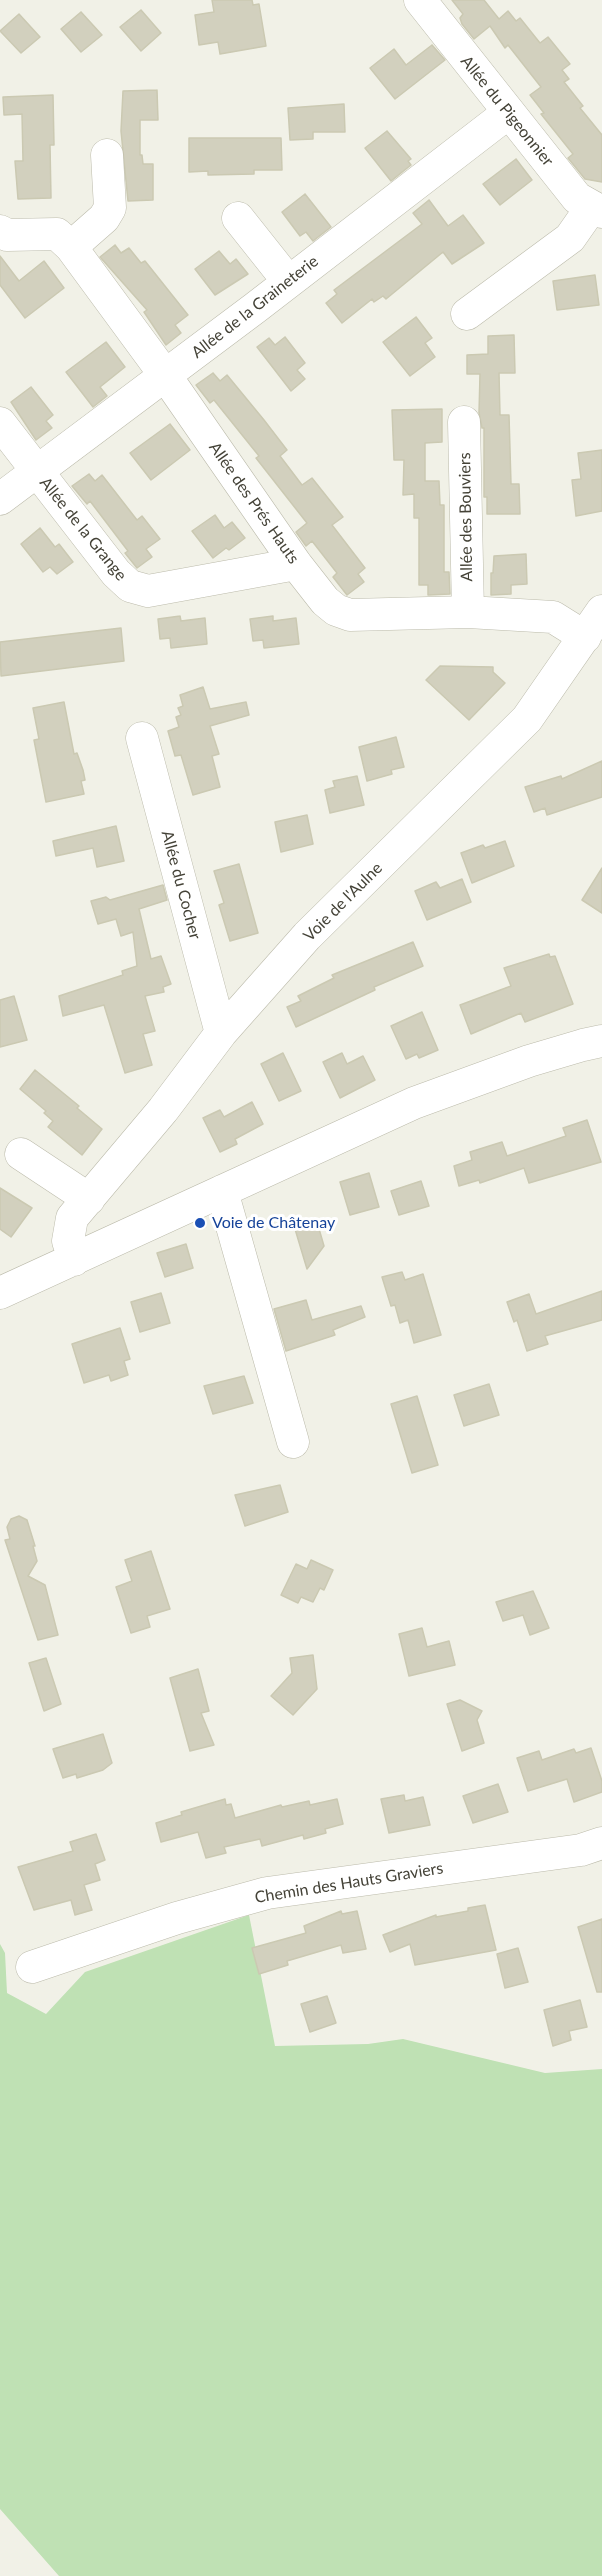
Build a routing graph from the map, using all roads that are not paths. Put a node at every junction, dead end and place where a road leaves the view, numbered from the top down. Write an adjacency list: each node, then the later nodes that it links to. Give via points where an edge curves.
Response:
1 (420, 0): 2 (street, Allée du Pigeonnier)
2 (508, 112): 4 (street, Allée du Pigeonnier, via 577,198); 8 (street, Allée de la Graineterie)
3 (107, 155): 7 (street, via 110,208)
4 (597, 210): 9 (street, via 570,238)
5 (238, 218): 8 (street)
6 (0, 231): 7 (street, Allée des Prés Hauts, via 7,235 57,234)
7 (70, 247): 10 (street, Allée des Prés Hauts)
8 (288, 281): 10 (street, Allée de la Graineterie)
9 (467, 314)
10 (165, 375): 13 (street, Allée de la Graineterie); 15 (street, Allée des Prés Hauts)
11 (464, 422): 17 (street, Allée des Bouviers)
12 (0, 423): 13 (street, Allée de la Grange)
13 (36, 471): 14 (street, Allée de la Graineterie); 15 (street, Allée de la Grange, via 130,586 148,591)
14 (0, 499)
15 (296, 564): 17 (street, Allée des Prés Hauts, via 325,602 350,615)
16 (602, 611): 18 (street, Voie de l'Aulne)
17 (468, 612): 18 (street, Allée des Prés Hauts, via 553,617)
18 (585, 637): 20 (street, Voie de l'Aulne, via 527,720 307,936)
19 (142, 738): 20 (street, Allée du Cocher)
20 (221, 1033): 24 (street, Voie de l'Aulne)
21 (602, 1041): 23 (street, via 463,1083)
22 (21, 1154): 24 (street)
23 (222, 1191): 25 (street); 27 (street)
24 (89, 1199): 25 (street, Voie de l'Aulne, via 72,1218 69,1229 70,1251)
25 (84, 1255): 26 (street)
26 (0, 1293)
27 (293, 1442)
28 (602, 1843): 29 (street, Chemin des Hauts Graviers, via 581,1850 267,1893)
29 (32, 1966)

